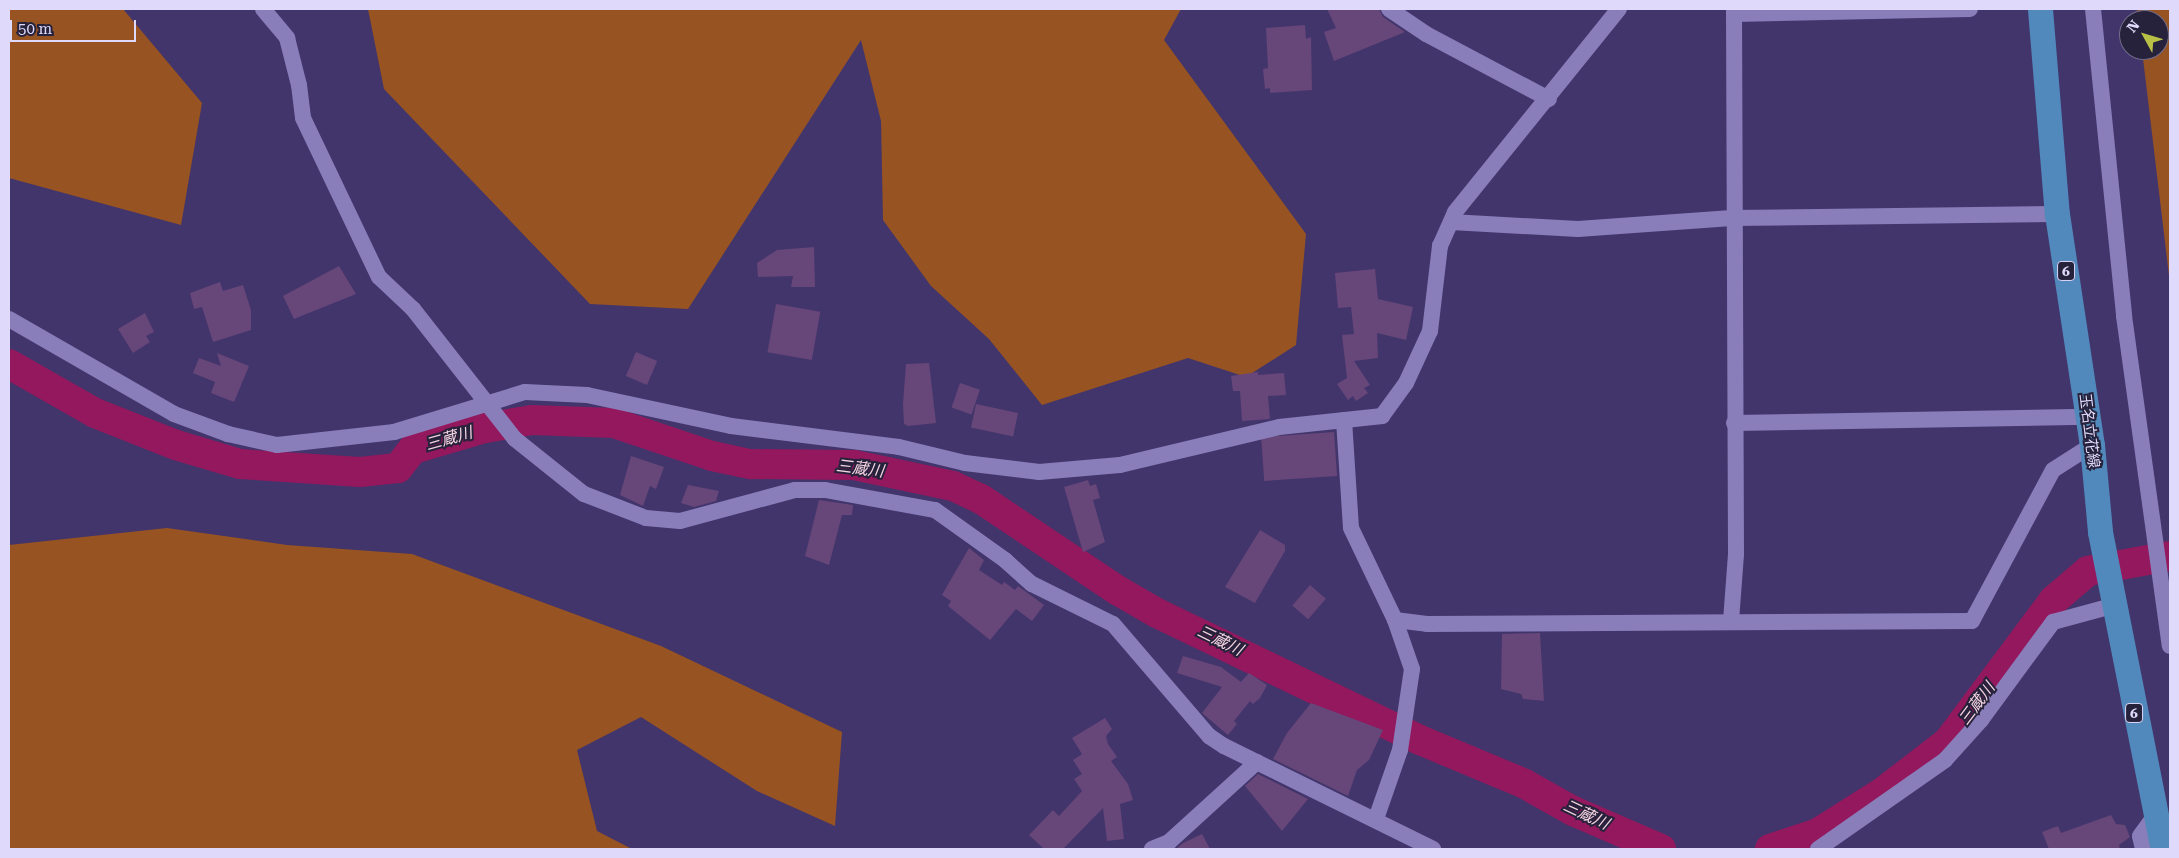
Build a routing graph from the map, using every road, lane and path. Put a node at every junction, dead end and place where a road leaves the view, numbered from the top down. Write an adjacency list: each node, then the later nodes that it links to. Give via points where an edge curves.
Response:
1 (263, 9): 13 (street, via 287,38 299,85 303,118 379,277 413,309)
2 (1389, 9): 8 (street, via 1426,34)
3 (1619, 9): 8 (street)
4 (1970, 9): 7 (street)
5 (2040, 9): 9 (main road, 玉名立花線 / 6)
6 (2093, 9): 21 (street, via 2124,316)
7 (1734, 11): 10 (street)
8 (1549, 98): 11 (street)
9 (2057, 214): 10 (street); 14 (main road, 玉名立花線 / 6)
10 (1732, 218): 11 (street, via 1578,228); 16 (street)
11 (1451, 222): 15 (street, via 1440,246 1430,331 1406,383 1382,416)
12 (9, 319): 13 (street, via 174,414 228,434 277,445 394,432)
13 (485, 402): 15 (street, via 525,392 587,394 731,426 899,447 965,463 1039,472 1120,465 1279,427); 22 (street, via 516,439 584,494 646,518 680,521 795,490 826,490 935,510 1005,560 1032,584 1113,624 1210,736)
14 (2088, 417): 16 (street); 17 (main road, 玉名立花線 / 6)
15 (1344, 420): 19 (street, via 1350,528)
16 (1734, 422): 20 (street, via 1736,554)
17 (2092, 445): 18 (main road, 玉名立花線 / 6, via 2100,532); 20 (street, via 2052,470 1972,621)
18 (2112, 606): 23 (main road, 玉名立花線 / 6); 27 (street, via 2053,622 1981,720 1945,760)
19 (1395, 620): 20 (street, via 1427,624); 24 (street, via 1412,669 1400,750)
20 (1731, 621)
21 (2170, 646)
22 (1257, 762): 24 (street); 25 (street, via 1191,824 1169,842)
23 (2155, 814): 28 (street, via 2140,836); 29 (main road, 玉名立花線 / 6)
24 (1376, 819): 26 (street)
25 (1152, 849)
26 (1433, 849)
27 (1818, 849)
28 (2143, 849)
29 (2163, 849)

